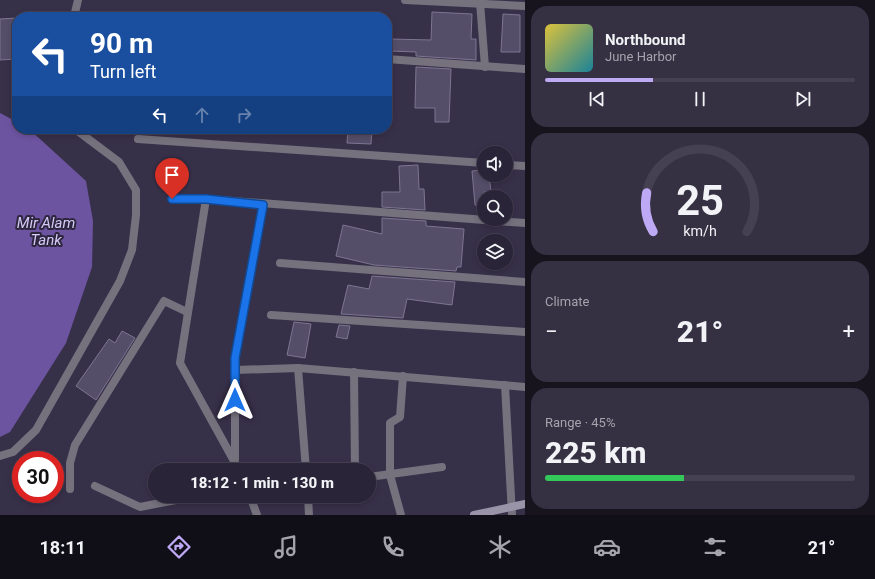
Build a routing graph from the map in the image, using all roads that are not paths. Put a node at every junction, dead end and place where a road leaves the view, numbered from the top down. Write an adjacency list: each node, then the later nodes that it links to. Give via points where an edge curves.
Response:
1 (78, 0): 5 (street)
2 (405, 0): 3 (street)
3 (480, 2): 4 (street); 7 (street)
4 (525, 6)
5 (75, 12)
6 (392, 59): 7 (street)
7 (484, 67): 8 (street)
8 (525, 69)
9 (82, 134): 29 (street, via 119,162 136,190 132,250 120,281 36,430 13,452)
10 (138, 139): 11 (street)
11 (477, 163)
12 (513, 165): 13 (street)
13 (525, 166)
14 (172, 199): 15 (street)
15 (206, 199): 16 (street); 20 (street)
16 (263, 205): 17 (street); 24 (street, via 235,358)
17 (525, 223)
18 (280, 263): 19 (street)
19 (525, 282)
20 (187, 312): 30 (street, via 180,363); 37 (street, via 164,301 75,445 70,463)
21 (271, 315): 22 (street)
22 (525, 332)
23 (298, 368): 24 (street); 25 (street); 31 (street)
24 (235, 370): 30 (street)
25 (354, 372): 26 (street); 32 (street)
26 (403, 376): 27 (street); 34 (street, via 400,417 390,423)
27 (505, 386): 28 (street); 42 (street)
28 (525, 387)
29 (0, 456)
30 (235, 462)
31 (305, 463)
32 (355, 463)
33 (442, 467): 34 (street)
34 (390, 475): 35 (street); 45 (street)
35 (376, 476)
36 (95, 486): 38 (street, via 140,507)
37 (70, 490)
38 (160, 503)
39 (253, 503): 43 (street)
40 (308, 503): 44 (street)
41 (525, 504): 42 (main road)
42 (512, 511): 46 (main road)
43 (257, 515)
44 (309, 515)
45 (401, 515)
46 (474, 515)

